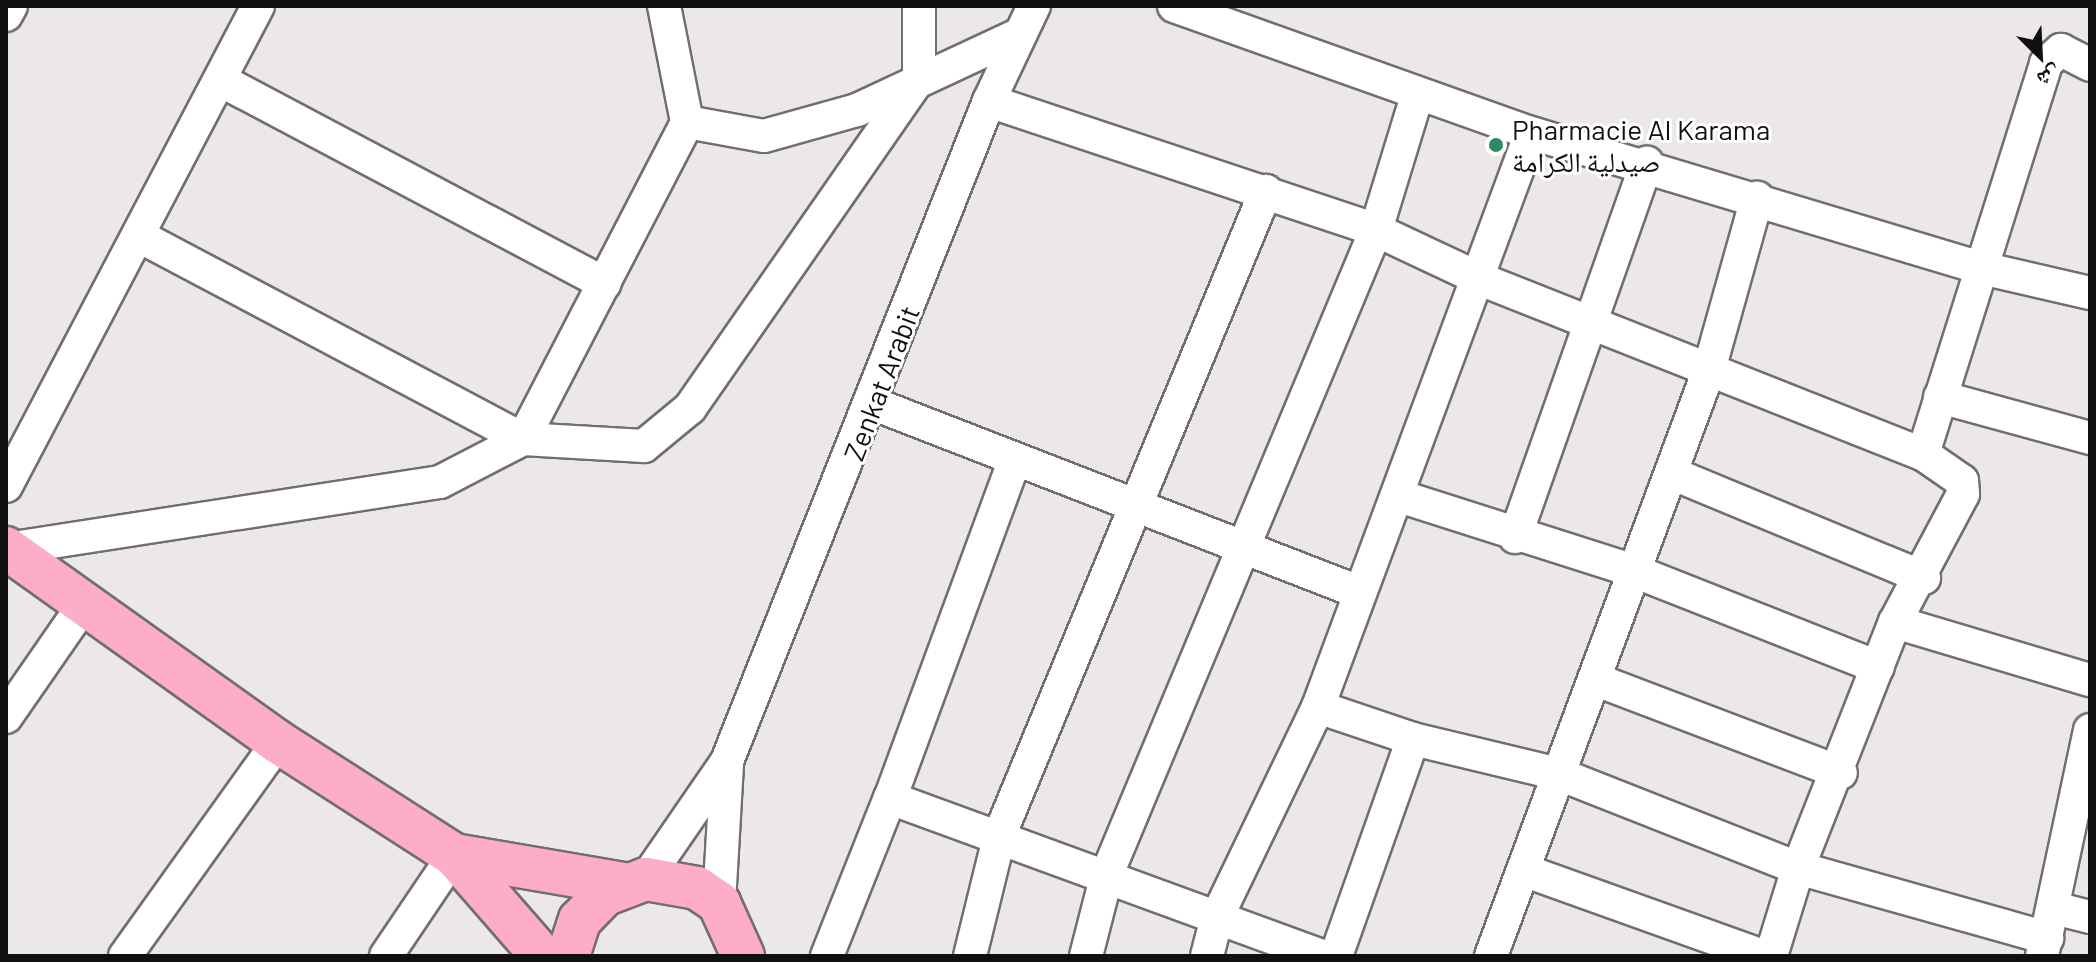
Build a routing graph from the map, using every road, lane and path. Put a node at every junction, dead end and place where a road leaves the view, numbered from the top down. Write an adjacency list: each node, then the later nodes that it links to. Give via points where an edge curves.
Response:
1 (11, 6): 7 (street)
2 (258, 6): 11 (street)
3 (664, 6): 14 (street)
4 (919, 6): 10 (street)
5 (1034, 6): 8 (street, Zenkat Arabit)
6 (1174, 6): 12 (street)
7 (6, 15)
8 (1018, 35): 10 (street); 13 (street, Zenkat Arabit)
9 (2090, 65): 21 (street, via 2061,50 2046,63)
10 (919, 79): 14 (street, via 857,110 764,136); 30 (street, via 813,239 670,430 644,446 614,450)
11 (222, 81): 20 (street); 23 (street)
12 (1417, 96): 15 (street); 19 (street)
13 (989, 101): 17 (street); 28 (street, Zenkat Arabit)
14 (687, 122): 23 (street)
15 (1531, 133): 16 (street); 22 (street)
16 (1647, 163): 18 (street); 25 (street)
17 (1266, 191): 19 (street); 36 (street)
18 (1757, 198): 21 (street); 26 (street)
19 (1376, 230): 22 (street); 38 (street)
20 (141, 237): 30 (street); 34 (street)
21 (1977, 267): 24 (street); 27 (street)
22 (1480, 279): 25 (street); 35 (street)
23 (605, 284): 30 (street)
24 (2090, 293)
25 (1593, 321): 26 (street); 37 (street)
26 (1709, 370): 31 (street); 33 (street)
27 (1940, 397): 29 (street); 31 (street)
28 (874, 404): 32 (street); 53 (street, Zenkat Arabit)
29 (2090, 438)
30 (523, 439): 39 (street, via 440,482)
31 (1923, 454): 41 (street, via 1964,487)
32 (1015, 459): 36 (street); 56 (street)
33 (1671, 473): 40 (street); 41 (street)
34 (6, 486)
35 (1399, 496): 37 (street); 42 (street)
36 (1135, 507): 38 (street); 57 (street)
37 (1515, 537): 40 (street)
38 (1240, 548): 42 (street); 61 (street)
39 (7, 549): 43 (main road)
40 (1634, 571): 45 (street); 46 (street)
41 (1924, 578): 44 (street)
42 (1356, 591): 48 (street)
43 (83, 606): 49 (street); 52 (main road)
44 (1895, 622): 45 (street); 47 (street)
45 (1878, 667): 54 (street)
46 (1594, 679): 54 (street); 55 (street)
47 (2090, 680)
48 (1318, 707): 51 (street); 64 (street)
49 (6, 717)
50 (2090, 730): 66 (street)
51 (1413, 739): 55 (street); 77 (street)
52 (278, 742): 58 (main road); 68 (street)
53 (727, 761): 62 (street); 63 (street)
54 (1841, 773): 59 (street)
55 (1559, 774): 59 (street); 60 (street)
56 (890, 798): 57 (street); 72 (street)
57 (1000, 834): 61 (street); 73 (street)
58 (454, 855): 62 (main road); 69 (street); 70 (main road)
59 (1798, 868): 66 (street); 80 (street)
60 (1523, 870): 78 (street); 79 (street)
61 (1107, 874): 64 (street); 74 (street)
62 (635, 881): 63 (main road, via 697,888); 71 (main road, via 580,920)
63 (719, 903): 67 (main road)
64 (1217, 917): 75 (street); 76 (street)
65 (2090, 917): 66 (street)
66 (2048, 934)
67 (750, 952)
68 (125, 956)
69 (386, 956)
70 (542, 956)
71 (568, 956)
72 (827, 956)
73 (970, 956)
74 (1086, 956)
75 (1207, 956)
76 (1322, 956)
77 (1336, 956)
78 (1491, 956)
79 (1763, 956)
80 (1771, 956)

